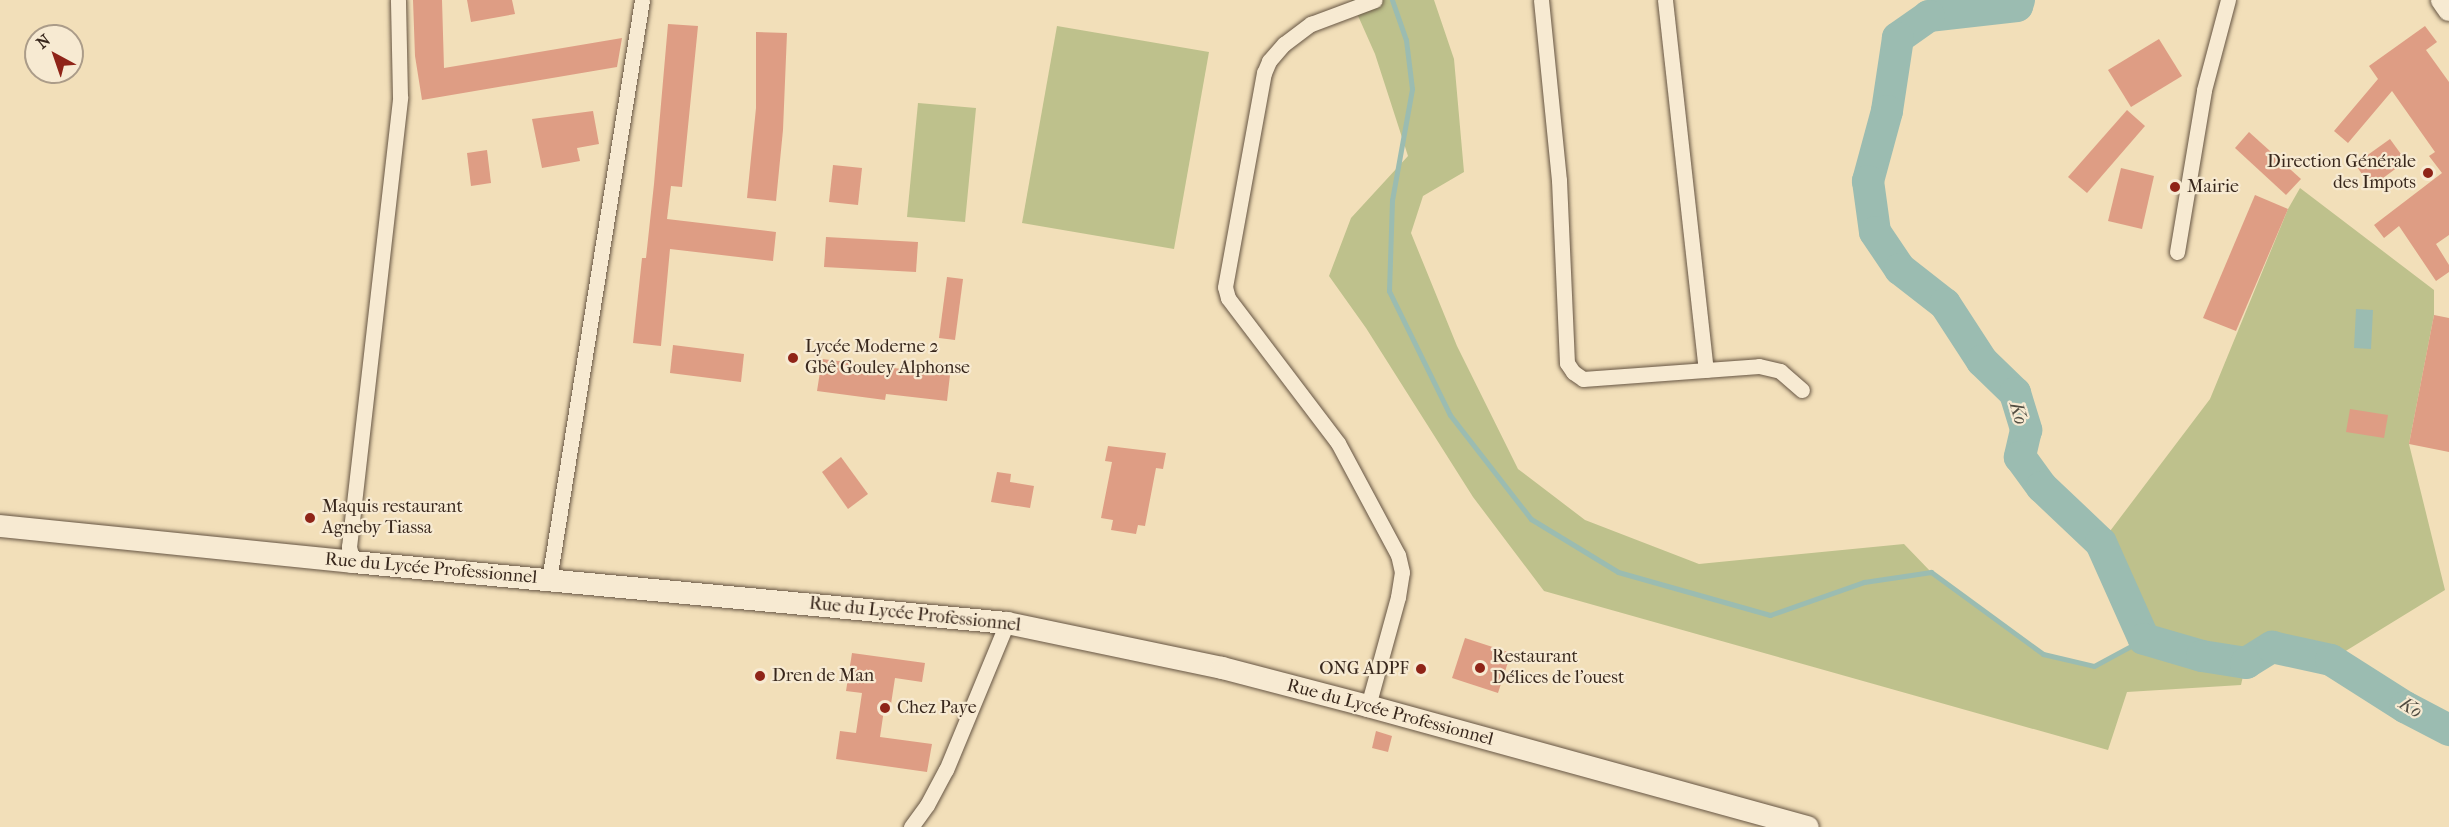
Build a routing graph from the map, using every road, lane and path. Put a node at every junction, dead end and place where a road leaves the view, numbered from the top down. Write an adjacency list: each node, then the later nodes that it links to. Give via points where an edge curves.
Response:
1 (398, 0): 13 (street, via 400,97)
2 (642, 0): 14 (street)
3 (1375, 0): 16 (street, via 1311,24 1269,61 1225,287 1228,298 1338,443 1398,555 1402,572 1398,597)
4 (1541, 0): 10 (street, via 1559,180 1567,363 1583,379)
5 (1665, 0): 10 (street)
6 (2228, 0): 9 (street, via 2204,90)
7 (2442, 0): 8 (main road)
8 (2449, 10)
9 (2178, 252)
10 (1706, 370): 11 (street, via 1771,367)
11 (1802, 390)
12 (0, 526): 13 (main road, Rue du Lycée Professionnel)
13 (348, 556): 14 (main road, Rue du Lycée Professionnel)
14 (549, 580): 15 (main road, Rue du Lycée Professionnel)
15 (1007, 622): 16 (main road, Rue du Lycée Professionnel, via 1222,668); 17 (street, via 946,770)
16 (1368, 706): 18 (main road, Rue du Lycée Professionnel)
17 (911, 827)
18 (1808, 827)

